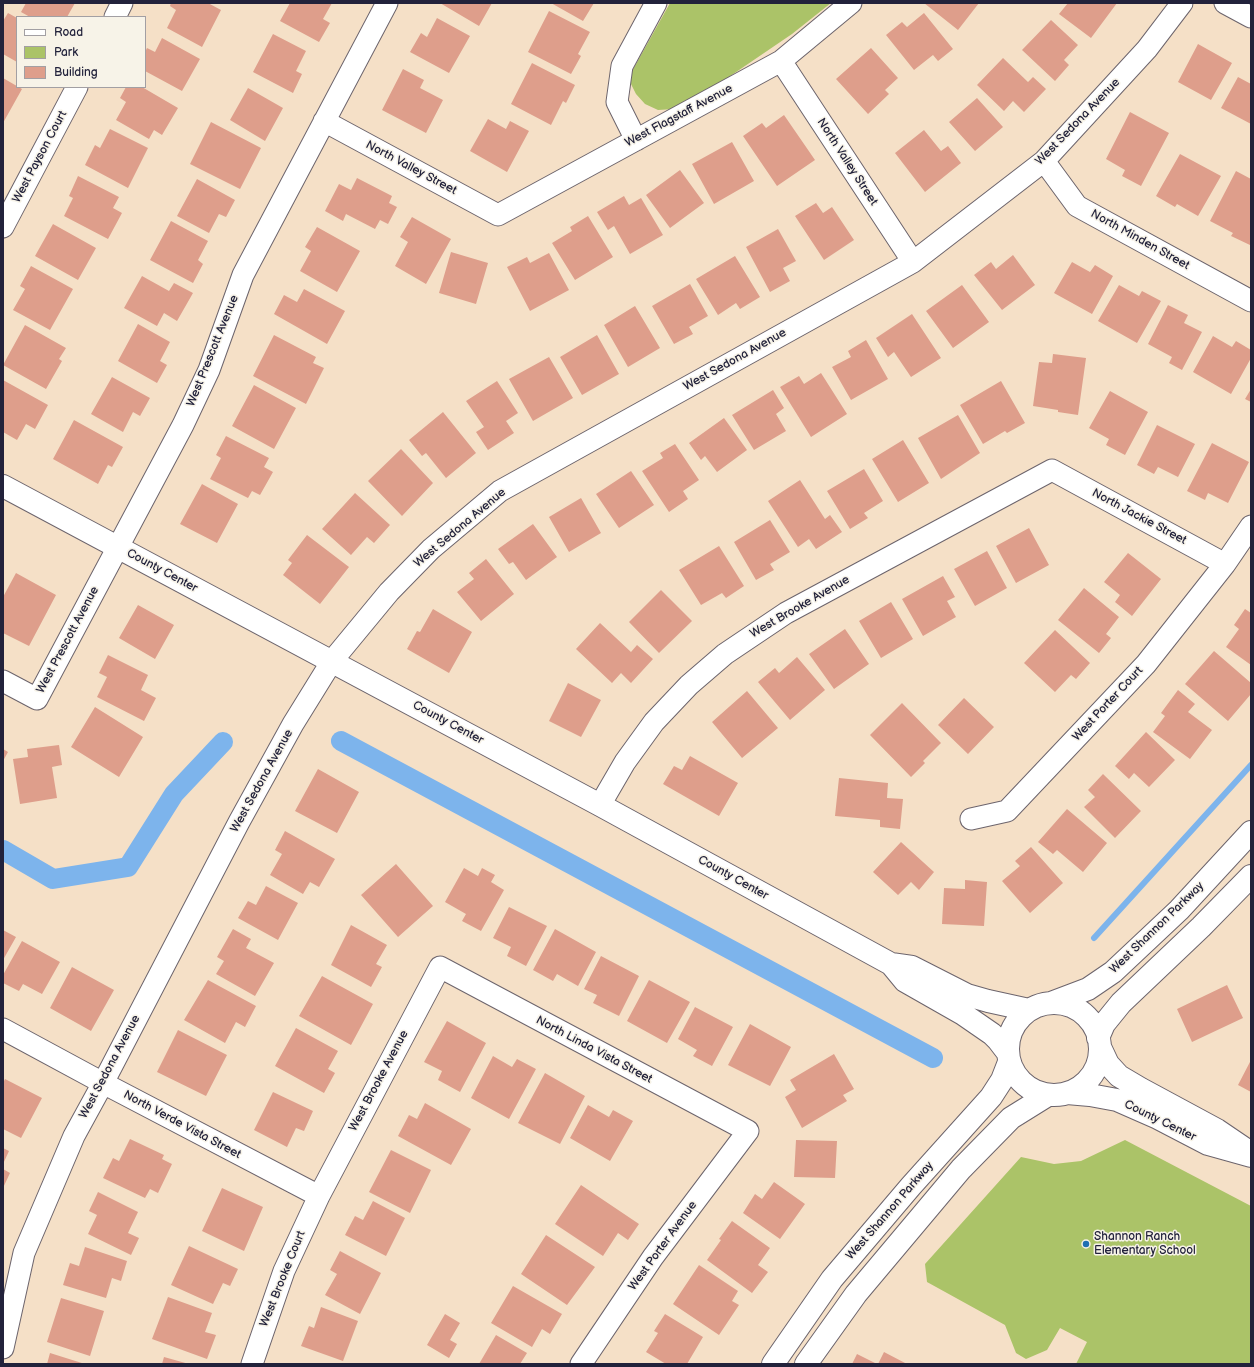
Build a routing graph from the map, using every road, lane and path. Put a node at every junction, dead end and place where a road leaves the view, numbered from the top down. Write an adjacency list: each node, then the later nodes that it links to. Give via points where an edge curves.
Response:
1 (122, 3): 7 (street)
2 (387, 3): 11 (street, West Prescott Avenue)
3 (656, 3): 12 (street, via 622,66 617,102)
4 (851, 3): 9 (street, West Flagstaff Avenue)
5 (1182, 3): 13 (street, West Sedona Avenue, via 1147,49)
6 (1225, 3): 8 (street)
7 (116, 16)
8 (1251, 17)
9 (781, 61): 12 (street, West Flagstaff Avenue); 16 (street, North Valley Street)
10 (77, 88): 15 (street, West Payson Court)
11 (324, 122): 14 (street, North Valley Street); 21 (street, West Prescott Avenue, via 243,275 209,370 189,413)
12 (636, 140): 14 (street, West Flagstaff Avenue)
13 (1044, 161): 16 (street, West Sedona Avenue); 17 (street, North Minden Street, via 1077,206)
14 (498, 215)
15 (3, 227)
16 (913, 262): 23 (street, West Sedona Avenue, via 500,491 431,548 389,592)
17 (1251, 301)
18 (1052, 470): 22 (street, North Jackie Street); 25 (street, West Brooke Avenue, via 786,613 725,654 689,684 654,722 625,762)
19 (3, 486): 21 (street, County Center)
20 (1251, 526): 22 (street)
21 (117, 547): 23 (street, County Center); 24 (street, West Prescott Avenue, via 37,699)
22 (1226, 564): 26 (street, West Porter Court, via 1146,664 1007,811)
23 (332, 661): 25 (street, County Center); 35 (street, West Sedona Avenue, via 293,724 239,822)
24 (3, 681)
25 (600, 805): 29 (street, County Center)
26 (971, 819)
27 (1251, 832): 31 (street, West Shannon Parkway, via 1179,910 1113,972 1088,989)
28 (1251, 876): 33 (street, via 1121,1003 1104,1024)
29 (891, 964): 31 (street, County Center, via 912,967 967,995 981,999); 34 (street, County Center, via 905,981 992,1034)
30 (440, 968): 37 (street, North Linda Vista Street); 39 (street, West Brooke Avenue)
31 (1039, 1006): 33 (street, via 1067,1005 1082,1012 1094,1026); 34 (street, via 1013,1026 1009,1037)
32 (3, 1029): 35 (street, North Verde Vista Street)
33 (1099, 1043): 36 (street, via 1094,1072 1082,1085); 38 (street, County Center, via 1108,1064 1120,1076 1217,1130)
34 (1008, 1057): 36 (street, via 1015,1074 1025,1085 1038,1092); 43 (street, West Shannon Parkway, via 1002,1080 991,1096 832,1279)
35 (103, 1083): 39 (street, North Verde Vista Street); 40 (street, West Sedona Avenue, via 74,1136 24,1254)
36 (1057, 1094): 38 (street, County Center, via 1117,1100 1208,1144); 44 (street, via 1011,1118 961,1169 856,1294)
37 (748, 1131): 42 (street, West Porter Avenue, via 653,1257)
38 (1251, 1155)
39 (318, 1196): 41 (street, West Brooke Court, via 284,1271)
40 (3, 1348)
41 (252, 1364)
42 (581, 1364)
43 (773, 1364)
44 (806, 1364)

